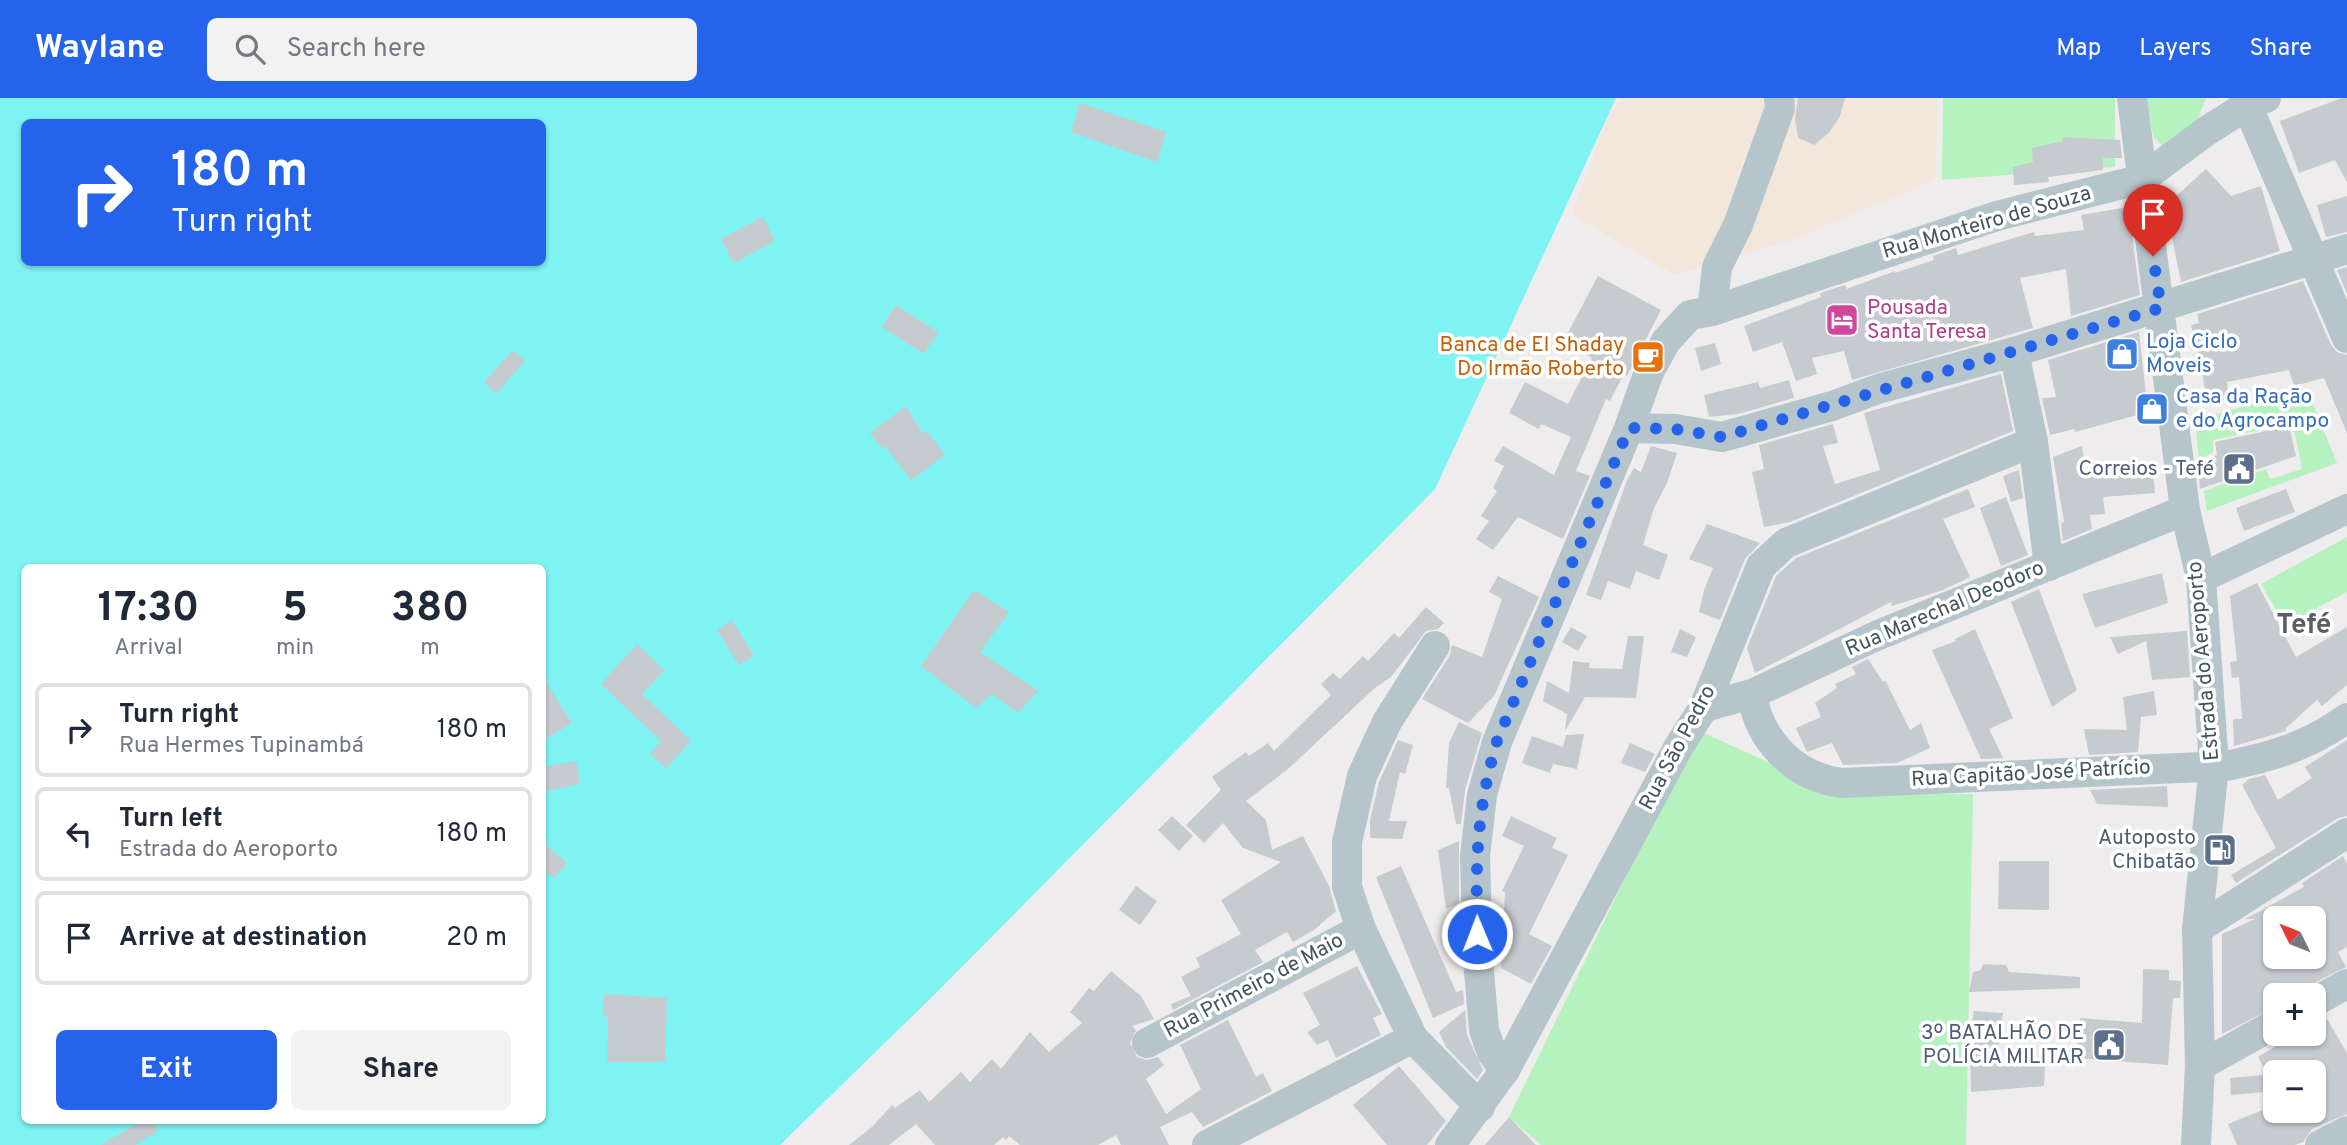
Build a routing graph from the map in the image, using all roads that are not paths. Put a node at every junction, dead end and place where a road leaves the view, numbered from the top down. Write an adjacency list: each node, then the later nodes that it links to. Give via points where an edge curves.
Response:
1 (1779, 98): 10 (street, via 1780,108 1738,225)
2 (2132, 98): 6 (street, Estrada do Aeroporto)
3 (2216, 98): 5 (street)
4 (2253, 100): 5 (street, Rua Monteiro de Souza); 8 (street)
5 (2208, 130): 6 (street, Rua Monteiro de Souza)
6 (2143, 179): 9 (street, Estrada do Aeroporto); 10 (street, Rua Monteiro de Souza, via 1997,216)
7 (2347, 249): 8 (street)
8 (2314, 260): 9 (street); 11 (street)
9 (2161, 308): 12 (street); 16 (street, Estrada do Aeroporto)
10 (1701, 313): 13 (street, via 1666,341 1648,372)
11 (2347, 338)
12 (2014, 352): 13 (street, via 1722,437); 14 (street)
13 (1629, 428): 33 (street, via 1497,741 1482,795 1475,856 1478,960 1484,1030 1492,1053)
14 (2033, 442): 17 (street); 21 (street, Rua São Pedro, via 1775,550 1761,566)
15 (2347, 509): 18 (street)
16 (2185, 510): 17 (street, Rua Marechal Deodoro); 18 (street, Estrada do Aeroporto)
17 (2049, 566): 20 (street, Rua Marechal Deodoro, via 1876,636)
18 (2200, 578): 23 (street, Estrada do Aeroporto)
19 (1436, 646): 25 (street, via 1387,722 1362,776 1347,853 1347,887)
20 (1752, 694): 21 (street, Rua Marechal Deodoro); 23 (street, Rua Capitão José Patrício, via 1755,713 1793,765 1842,783)
21 (1704, 707): 33 (street, Rua São Pedro)
22 (2347, 718): 23 (street, Rua Capitão José Patrício, via 2320,738 2286,751)
23 (2214, 766): 26 (street, Estrada do Aeroporto)
24 (2347, 833): 26 (street)
25 (1360, 929): 30 (street); 31 (street, Rua Primeiro de Maio)
26 (2197, 929): 32 (street, Estrada do Aeroporto)
27 (2347, 984): 28 (street)
28 (2326, 995)
29 (2263, 1031): 32 (street)
30 (1413, 1038): 34 (street); 36 (street)
31 (1147, 1043)
32 (2200, 1066): 38 (street, Estrada do Aeroporto)
33 (1505, 1070): 34 (street, Rua São Pedro)
34 (1479, 1107): 37 (street, Rua São Pedro)
35 (2347, 1131): 39 (street)
36 (1207, 1145)
37 (1450, 1145)
38 (2196, 1145)
39 (2320, 1145)

